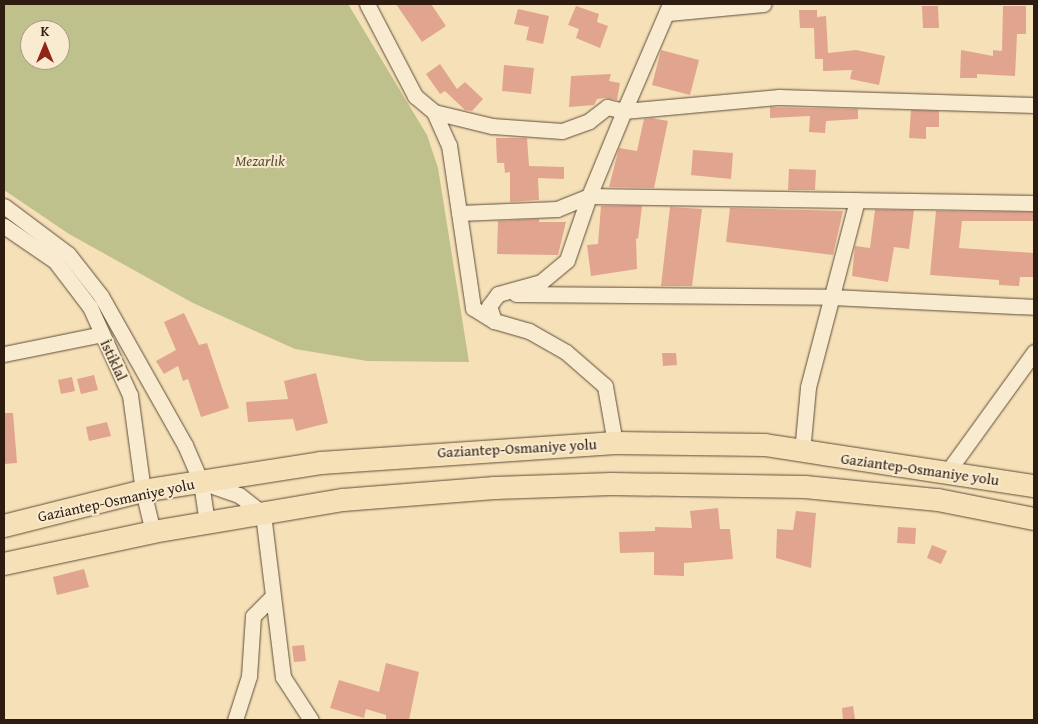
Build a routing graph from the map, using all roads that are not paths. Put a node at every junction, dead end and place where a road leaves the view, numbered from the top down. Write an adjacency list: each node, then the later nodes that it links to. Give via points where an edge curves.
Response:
1 (367, 4): 6 (street, via 415,96)
2 (764, 4): 3 (street)
3 (669, 8): 5 (street)
4 (1034, 105): 5 (street, via 779,97)
5 (624, 111): 6 (street, via 607,107 589,121 562,131 492,126); 7 (street)
6 (434, 112): 11 (street, via 449,145)
7 (589, 196): 8 (street); 11 (street, via 557,209); 13 (street, via 567,260 540,282)
8 (857, 200): 9 (street); 14 (street)
9 (1034, 203)
10 (4, 206): 23 (street, via 68,254 101,296 185,445)
11 (459, 213): 16 (street, via 473,308)
12 (4, 226): 17 (street, İstiklal, via 55,261 90,307)
13 (498, 294): 14 (street); 16 (street, via 489,306)
14 (832, 297): 15 (street); 21 (street, via 808,387)
15 (1034, 307)
16 (494, 321): 20 (street, via 529,331 566,352 605,386)
17 (102, 334): 19 (street); 25 (street, İstiklal, via 130,395)
18 (1034, 352): 22 (street)
19 (4, 354)
20 (615, 443): 21 (highway, Gaziantep-Osmaniye yolu, via 765,445); 23 (highway, Gaziantep-Osmaniye yolu, via 321,463)
21 (802, 452): 22 (highway, Gaziantep-Osmaniye yolu)
22 (948, 471): 24 (highway, Gaziantep-Osmaniye yolu)
23 (201, 482): 25 (highway, Gaziantep-Osmaniye yolu); 26 (street, via 239,495); 28 (street)
24 (1034, 486)
25 (143, 491): 29 (highway, Gaziantep-Osmaniye yolu); 30 (street, İstiklal)
26 (264, 514): 27 (highway, Gaziantep-Osmaniye yolu, via 343,500 495,488 612,484 806,487 938,500); 28 (highway, Gaziantep-Osmaniye yolu); 32 (street)
27 (1034, 519)
28 (207, 523): 30 (highway, Gaziantep-Osmaniye yolu)
29 (4, 526)
30 (153, 532): 31 (highway, Gaziantep-Osmaniye yolu)
31 (4, 564)
32 (272, 597): 33 (street, via 252,616 249,676); 34 (street, via 284,677)
33 (235, 720)
34 (311, 720)

